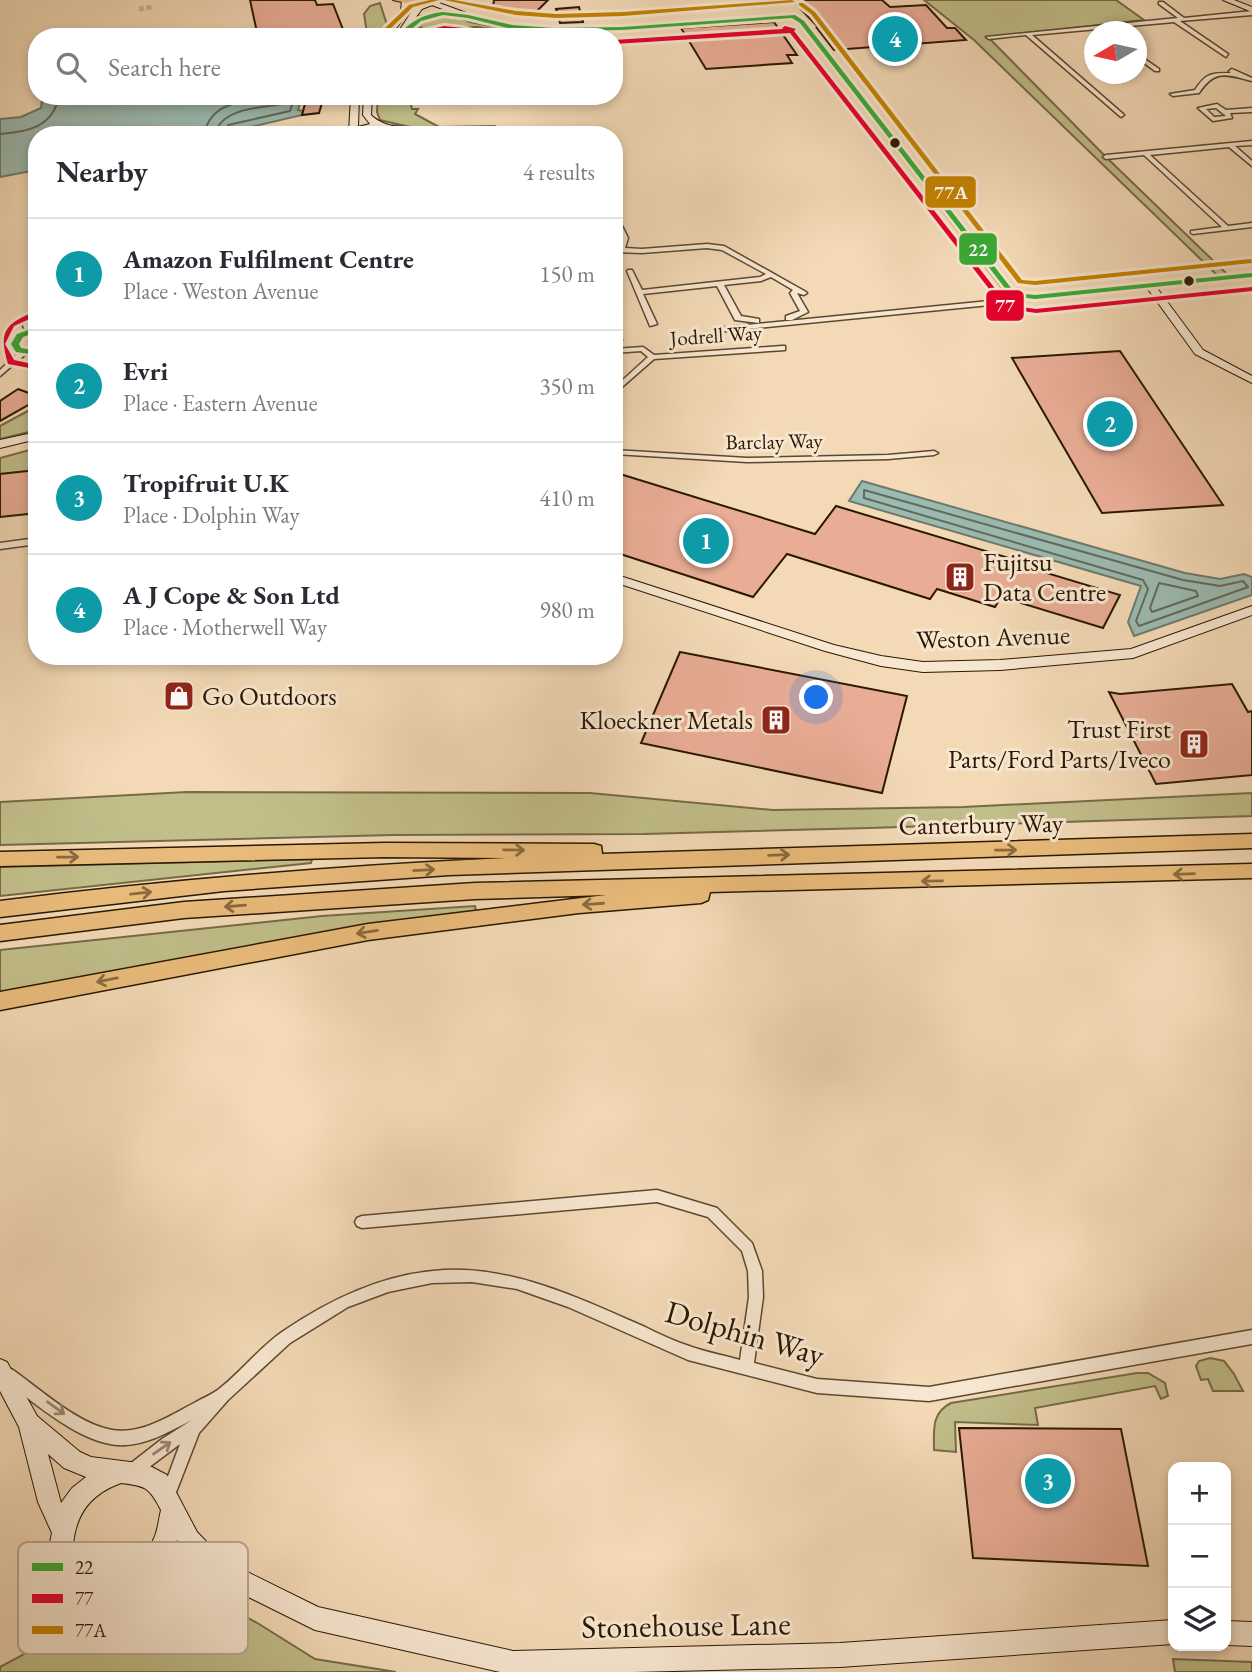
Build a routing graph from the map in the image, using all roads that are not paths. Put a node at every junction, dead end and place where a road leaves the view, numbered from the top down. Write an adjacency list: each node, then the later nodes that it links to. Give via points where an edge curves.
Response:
1 (454, 0): 7 (street)
2 (1227, 0): 6 (street)
3 (401, 1): 4 (main road); 12 (street, via 405,10)
4 (435, 1): 7 (street); 10 (street, via 419,7)
5 (1161, 3): 8 (street)
6 (1252, 12): 8 (street)
7 (464, 15): 10 (street, via 440,14); 14 (street, via 512,27)
8 (1182, 19): 9 (street)
9 (1175, 20): 11 (street); 19 (street)
10 (410, 22): 13 (street)
11 (1147, 23)
12 (392, 28)
13 (406, 28)
14 (544, 28)
15 (594, 28): 46 (street, via 793,16)
16 (1084, 29): 17 (street)
17 (1028, 34): 18 (street); 28 (street)
18 (989, 37)
19 (1226, 55)
20 (1147, 62): 21 (street)
21 (1157, 70)
22 (1252, 81): 23 (street, via 1232,71 1205,79 1197,92)
23 (1173, 94)
24 (354, 105): 29 (street)
25 (368, 105): 30 (street, via 367,115)
26 (1252, 110): 27 (street)
27 (1225, 112)
28 (1121, 115)
29 (353, 126)
30 (377, 126)
31 (1252, 143): 32 (street)
32 (1231, 146): 33 (street); 35 (street)
33 (1146, 154): 34 (street); 37 (street)
34 (1106, 157)
35 (1252, 163)
36 (1252, 225): 37 (street)
37 (1227, 228): 38 (street)
38 (1193, 232)
39 (623, 250): 41 (street, via 719,247)
40 (629, 271): 45 (street)
41 (772, 274): 43 (street); 43 (street, via 801,291 793,293 804,312 801,315 747,322 736,317)
42 (1252, 275): 44 (street)
43 (720, 284): 45 (street)
44 (1151, 286): 46 (street, via 1035,298); 56 (street, via 1199,352)
45 (639, 292): 47 (street)
46 (1013, 295): 48 (street, via 990,303)
47 (653, 324)
48 (717, 330)
49 (28, 333): 52 (street, via 15,344)
50 (782, 348): 54 (street, Jodrell Way)
51 (623, 350): 54 (street, Jodrell Way, via 643,349)
52 (24, 352): 53 (street); 55 (street)
53 (28, 352)
54 (652, 357): 57 (street)
55 (0, 374)
56 (1252, 380)
57 (623, 384)
58 (28, 437): 59 (street)
59 (0, 444)
60 (28, 445): 61 (street)
61 (0, 452)
62 (623, 453): 63 (street, Barclay Way, via 747,460)
63 (934, 453)
64 (28, 542): 65 (street)
65 (0, 546)
66 (623, 581): 67 (street, Weston Avenue, via 830,648 923,667 1133,653)
67 (1252, 610)
68 (1252, 841): 69 (highway, Canterbury Way, one-way to 68)
69 (710, 857): 70 (highway, one-way to 69, via 490,849); 73 (highway, one-way to 69, via 282,879)
70 (0, 859)
71 (1252, 871): 72 (highway, Canterbury Way, one-way to 72)
72 (783, 884): 74 (highway, one-way to 74, via 489,890 303,901 184,910); 75 (highway, one-way to 75, via 368,932)
73 (0, 909)
74 (0, 933)
75 (0, 1001)
76 (362, 1222): 78 (street, via 657,1196 712,1212 747,1247 755,1271)
77 (1252, 1337): 78 (street, Dolphin Way, via 929,1394 817,1386)
78 (746, 1368): 80 (street, Dolphin Way, via 688,1353 517,1283 472,1276 432,1277 388,1286 315,1318 285,1338)
79 (0, 1369): 80 (street, one-way to 80, via 88,1429 116,1438 169,1424); 81 (street, Stonehouse Lane)
80 (223, 1395): 82 (street, Dolphin Way)
81 (29, 1424): 83 (street, Stonehouse Lane, via 72,1460); 85 (street, Stonehouse Lane, via 49,1502)
82 (194, 1427): 83 (street, Dolphin Way, one-way to 82); 84 (street, Dolphin Way)
83 (125, 1472): 84 (street, Stonehouse Lane, via 152,1479); 85 (street, via 104,1477 77,1499)
84 (170, 1502): 87 (street, Stonehouse Lane); 88 (street, Stonehouse Lane)
85 (62, 1530): 86 (street, Stonehouse Lane)
86 (62, 1542)
87 (166, 1542)
88 (191, 1542)
89 (248, 1585): 90 (street, Stonehouse Lane, via 315,1618 513,1663 841,1655)
90 (1168, 1632)
91 (1231, 1633): 92 (street)
92 (1252, 1634)

